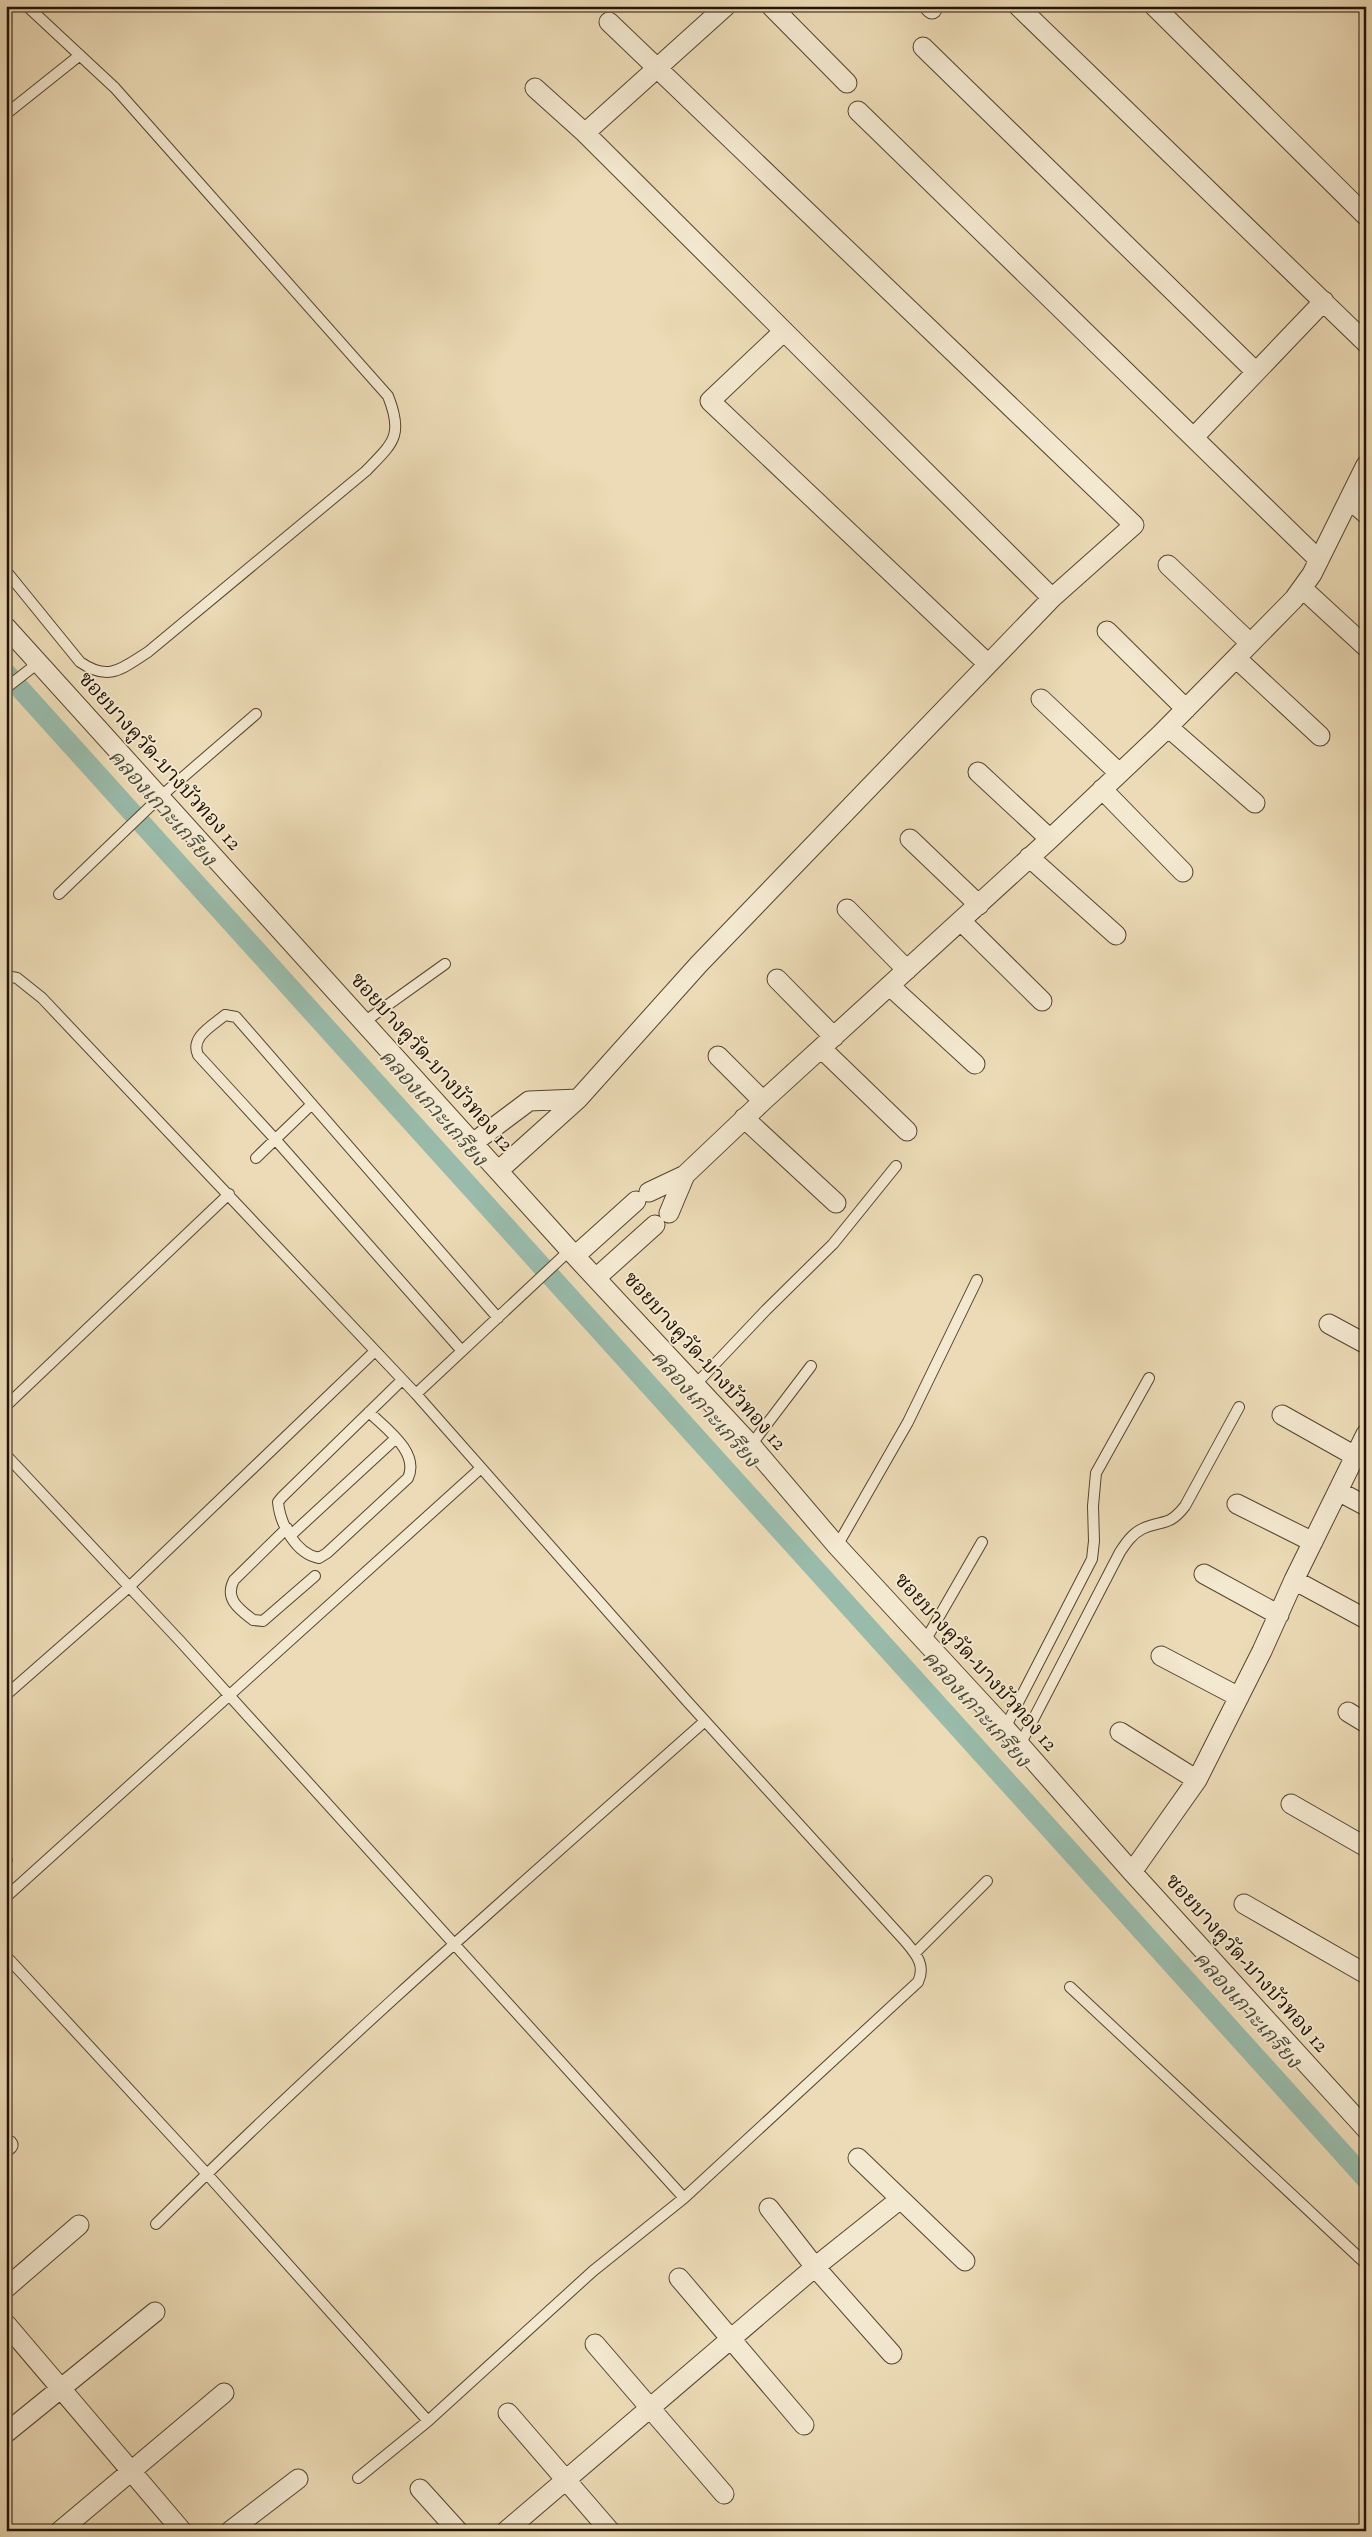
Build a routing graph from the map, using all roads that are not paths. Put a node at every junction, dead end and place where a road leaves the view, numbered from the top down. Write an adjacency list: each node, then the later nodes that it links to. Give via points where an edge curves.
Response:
1 (27, 6): 8 (lane)
2 (726, 6): 9 (street)
3 (771, 6): 10 (street)
4 (1018, 6): 16 (street)
5 (1154, 6): 15 (street)
6 (609, 22): 9 (street)
7 (923, 47): 19 (street)
8 (80, 55): 13 (lane); 26 (lane, via 115,88 388,396 396,416 396,430 389,446 366,471 148,652 120,669 94,671 80,662)
9 (657, 68): 14 (street); 28 (street, via 1134,524)
10 (847, 83)
11 (535, 88): 14 (street)
12 (858, 111): 20 (street)
13 (6, 114)
14 (585, 133): 17 (street)
15 (1366, 216)
16 (1324, 301): 18 (street); 19 (street)
17 (784, 331): 28 (street); 35 (street, via 710,402)
18 (1366, 343)
19 (1256, 372): 20 (street)
20 (1194, 437): 24 (street)
21 (1366, 465): 22 (street)
22 (1349, 499): 23 (street); 24 (street)
23 (1366, 514)
24 (1319, 560): 27 (street)
25 (1168, 565): 31 (street)
26 (6, 572)
27 (1302, 588): 31 (street); 32 (street)
28 (1052, 598): 35 (street)
29 (6, 627): 34 (street, ซอยบางคูวัด-บางบัวทอง 12)
30 (1108, 631): 38 (street)
31 (1250, 643): 33 (street)
32 (1366, 647)
33 (1236, 658): 38 (street); 41 (street)
34 (38, 663): 36 (lane); 45 (street, ซอยบางคูวัด-บางบัวทอง 12)
35 (988, 664): 66 (street, via 698,964)
36 (6, 688)
37 (1041, 699): 43 (street)
38 (1186, 708): 40 (street)
39 (256, 714): 45 (lane)
40 (1168, 727): 43 (street); 46 (street)
41 (1320, 736)
42 (978, 772): 48 (street)
43 (1119, 773): 44 (street)
44 (1102, 789): 48 (street); 50 (street)
45 (160, 797): 51 (lane); 62 (street, ซอยบางคูวัด-บางบัวทอง 12)
46 (1255, 803)
47 (910, 839): 52 (street)
48 (1050, 839): 49 (street)
49 (1029, 857): 52 (street); 55 (street)
50 (1183, 872)
51 (59, 894)
52 (979, 904): 54 (street)
53 (847, 909): 57 (street)
54 (960, 921): 57 (street); 61 (street)
55 (1116, 935)
56 (445, 964): 62 (lane)
57 (908, 970): 60 (street)
58 (6, 976): 77 (lane, via 17,978 42,998)
59 (777, 979): 63 (street)
60 (890, 986): 63 (street); 65 (street)
61 (1042, 1001)
62 (364, 1022): 72 (street, ซอยบางคูวัด-บางบัวทอง 12)
63 (827, 1042): 67 (street); 70 (street)
64 (718, 1056): 67 (street)
65 (975, 1064)
66 (578, 1099): 72 (street, via 529,1100); 75 (street)
67 (763, 1101): 69 (street)
68 (312, 1104): 71 (lane); 71 (lane, via 236,1016 225,1015 196,1041 194,1047 198,1055); 82 (lane)
69 (744, 1118): 76 (street); 78 (street)
70 (908, 1132)
71 (275, 1139): 73 (lane); 86 (lane)
72 (473, 1142): 75 (street, ซอยบางคูวัด-บางบัวทอง 12)
73 (256, 1158)
74 (896, 1166): 90 (lane, via 833,1244)
75 (498, 1171): 79 (street, ซอยบางคูวัด-บางบัวทอง 12)
76 (686, 1176): 79 (street, via 642,1197); 80 (street, via 662,1219)
77 (229, 1194): 85 (lane); 92 (lane)
78 (836, 1203)
79 (573, 1253): 80 (street, ซอยบางคูวัด-บางบัวทอง 12); 82 (lane)
80 (596, 1278): 90 (street, ซอยบางคูวัด-บางบัวทอง 12)
81 (977, 1280): 108 (lane, via 908,1422)
82 (498, 1318): 86 (lane)
83 (1329, 1324): 84 (street)
84 (1366, 1344)
85 (375, 1351): 89 (lane); 112 (lane)
86 (462, 1351): 91 (lane)
87 (811, 1366): 98 (lane)
88 (1149, 1378): 123 (lane, via 1096,1473 1092,1559)
89 (402, 1380): 91 (lane); 94 (lane)
90 (695, 1385): 98 (street, ซอยบางคูวัด-บางบัวทอง 12)
91 (416, 1394): 101 (lane)
92 (6, 1406)
93 (1239, 1407): 125 (lane, via 1185,1506 1167,1523 1142,1529 1120,1552)
94 (369, 1412): 97 (lane); 105 (lane, via 278,1502 281,1520)
95 (1282, 1415): 100 (street)
96 (1366, 1434): 100 (street)
97 (395, 1439): 105 (lane); 105 (lane, via 406,1450 411,1473 327,1553 320,1558 310,1556 301,1550)
98 (751, 1445): 108 (street, ซอยบางคูวัด-บางบัวทอง 12)
99 (6, 1455): 112 (lane)
100 (1355, 1456): 102 (street)
101 (481, 1468): 118 (lane); 121 (lane)
102 (1338, 1491): 104 (street); 107 (street)
103 (1237, 1504): 107 (street)
104 (1366, 1506)
105 (289, 1531): 110 (lane, via 234,1580 230,1598 253,1620 262,1621)
106 (982, 1542): 115 (lane)
107 (1313, 1542): 111 (street)
108 (838, 1546): 115 (street, ซอยบางคูวัด-บางบัวทอง 12)
109 (1204, 1574): 113 (street)
110 (315, 1576)
111 (1294, 1580): 113 (street); 114 (street)
112 (129, 1587): 117 (lane); 118 (lane)
113 (1279, 1615): 119 (street)
114 (1366, 1619)
115 (925, 1641): 123 (street, ซอยบางคูวัด-บางบัวทอง 12)
116 (1161, 1656): 119 (street)
117 (6, 1695)
118 (230, 1697): 131 (lane); 133 (lane)
119 (1239, 1697): 126 (street)
120 (1348, 1712): 122 (street)
121 (705, 1721): 133 (lane); 134 (lane)
122 (1366, 1723)
123 (1005, 1728): 125 (street, ซอยบางคูวัด-บางบัวทอง 12)
124 (1120, 1732): 126 (street)
125 (1020, 1745): 129 (street, ซอยบางคูวัด-บางบัวทอง 12)
126 (1197, 1780): 129 (street)
127 (1291, 1804): 128 (street)
128 (1366, 1847)
129 (1132, 1872): 138 (street, ซอยบางคูวัด-บางบัวทอง 12)
130 (987, 1881): 134 (lane)
131 (6, 1897)
132 (1244, 1904): 136 (street)
133 (454, 1944): 140 (lane); 141 (lane)
134 (915, 1953): 141 (lane, via 921,1964 922,1974 918,1982)
135 (6, 1956): 140 (lane)
136 (1366, 1974)
137 (1070, 1987): 147 (lane)
138 (1366, 2129)
139 (858, 2158): 142 (street)
140 (207, 2174): 144 (lane); 160 (lane)
141 (684, 2198): 160 (lane, via 593,2270)
142 (899, 2200): 146 (street); 148 (street)
143 (769, 2208): 148 (street)
144 (156, 2224)
145 (79, 2225): 150 (street)
146 (965, 2261)
147 (1366, 2264)
148 (815, 2267): 153 (street); 155 (street)
149 (679, 2278): 153 (street)
150 (6, 2288)
151 (155, 2312): 156 (street)
152 (6, 2324): 156 (street)
153 (730, 2339): 158 (street); 161 (street)
154 (595, 2344): 158 (street)
155 (892, 2354)
156 (62, 2389): 162 (street); 163 (street)
157 (224, 2393): 163 (street)
158 (650, 2407): 165 (street); 168 (street)
159 (508, 2413): 165 (street)
160 (428, 2421): 164 (lane)
161 (804, 2425)
162 (6, 2433)
163 (132, 2471): 169 (street); 170 (street)
164 (358, 2478)
165 (565, 2478): 173 (street); 174 (street)
166 (298, 2479): 171 (street)
167 (420, 2489): 172 (street)
168 (724, 2494)
169 (60, 2531)
170 (182, 2531)
171 (230, 2531)
172 (458, 2531)
173 (506, 2531)
174 (610, 2531)

